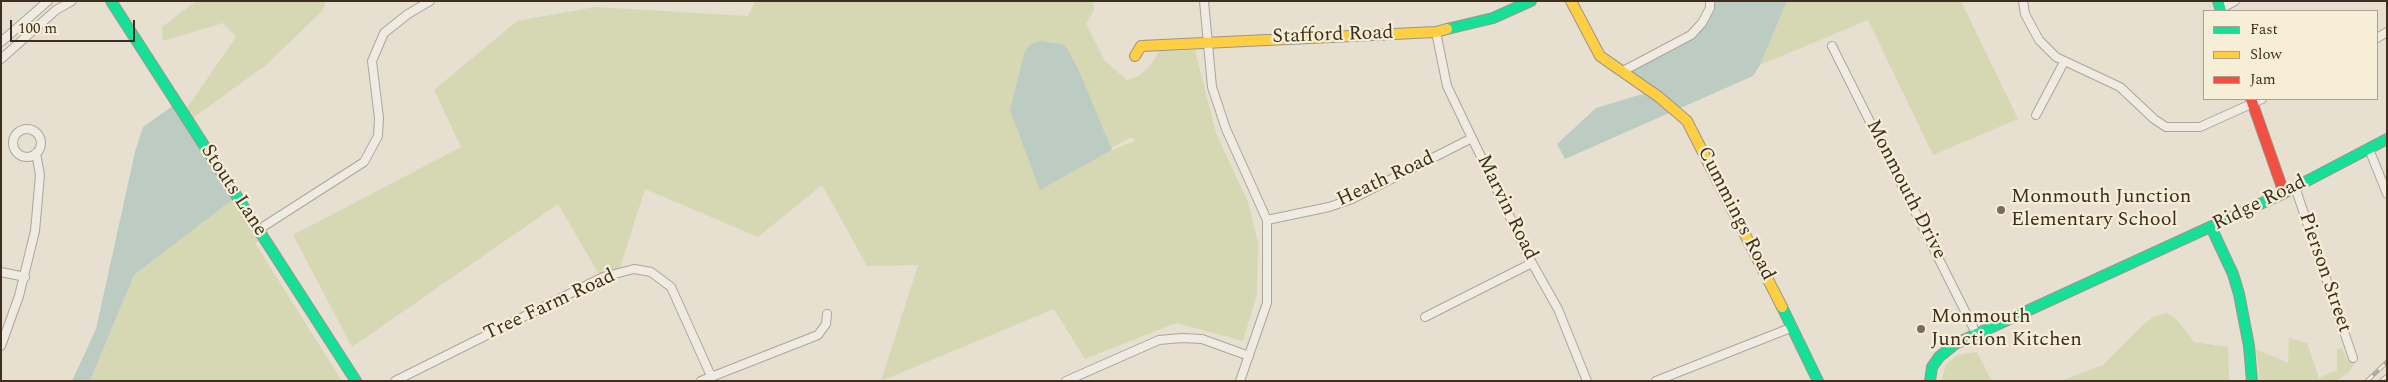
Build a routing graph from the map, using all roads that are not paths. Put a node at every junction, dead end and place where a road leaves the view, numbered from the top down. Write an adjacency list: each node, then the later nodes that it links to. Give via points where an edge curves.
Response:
1 (48, 1): 12 (street)
2 (72, 1): 13 (street)
3 (111, 1): 33 (street, Stouts Lane)
4 (430, 1): 33 (street, via 384,33 372,60 378,136 364,162)
5 (1204, 1): 16 (street)
6 (1531, 1): 14 (street, Stafford Road, via 1493,18)
7 (1571, 1): 21 (street, Cummings Road, via 1600,56)
8 (1710, 1): 21 (street, via 1702,23 1690,35)
9 (2023, 1): 20 (street, via 2025,14 2039,40)
10 (2235, 1): 11 (street)
11 (2220, 7)
12 (28, 18): 13 (street); 15 (street)
13 (36, 28): 19 (street)
14 (1436, 32): 16 (street, Stafford Road); 24 (street, Marvin Road, via 1446,86)
15 (1, 42)
16 (1209, 42): 18 (street, Stafford Road, via 1142,46); 31 (street, via 1212,87 1223,121)
17 (1832, 46): 40 (street, Monmouth Drive)
18 (1135, 56)
19 (1, 60)
20 (2064, 62): 22 (street, via 2120,87 2166,127 2200,127); 23 (street)
21 (1623, 71): 39 (street, Cummings Road, via 1687,121)
22 (2255, 100): 29 (street)
23 (2036, 115)
24 (1472, 138): 31 (street, Heath Road, via 1352,198 1329,207); 34 (street, Marvin Road)
25 (2387, 139): 26 (street, Ridge Road)
26 (2369, 149): 28 (street, Ridge Road); 30 (street)
27 (36, 153): 36 (street, via 40,192)
28 (2295, 188): 29 (street, Ridge Road); 43 (street, Pierson Street)
29 (2284, 193): 32 (street, Ridge Road)
30 (2387, 194)
31 (1267, 220): 42 (street, via 1267,303)
32 (2211, 227): 40 (street, Ridge Road); 54 (street, via 2239,294)
33 (258, 230): 45 (street, Stouts Lane)
34 (1532, 263): 38 (street); 50 (street, Marvin Road, via 1558,309)
35 (1, 272): 36 (street)
36 (25, 277): 41 (street)
37 (827, 314): 44 (street, via 826,324 818,335)
38 (1426, 317)
39 (1793, 328): 51 (street); 52 (street, Cummings Road)
40 (1977, 335): 53 (street, Ridge Road, via 1955,344 1938,357 1932,367)
41 (1, 346)
42 (1249, 356): 48 (street, via 1202,339 1166,339); 49 (street)
43 (2352, 358)
44 (711, 376): 46 (street, Tree Farm Road, via 671,287 651,272 634,269 603,277); 47 (street)
45 (356, 381)
46 (395, 381)
47 (701, 381)
48 (1066, 381)
49 (1240, 381)
50 (1586, 381)
51 (1656, 381)
52 (1818, 381)
53 (1930, 381)
54 (2252, 381)

